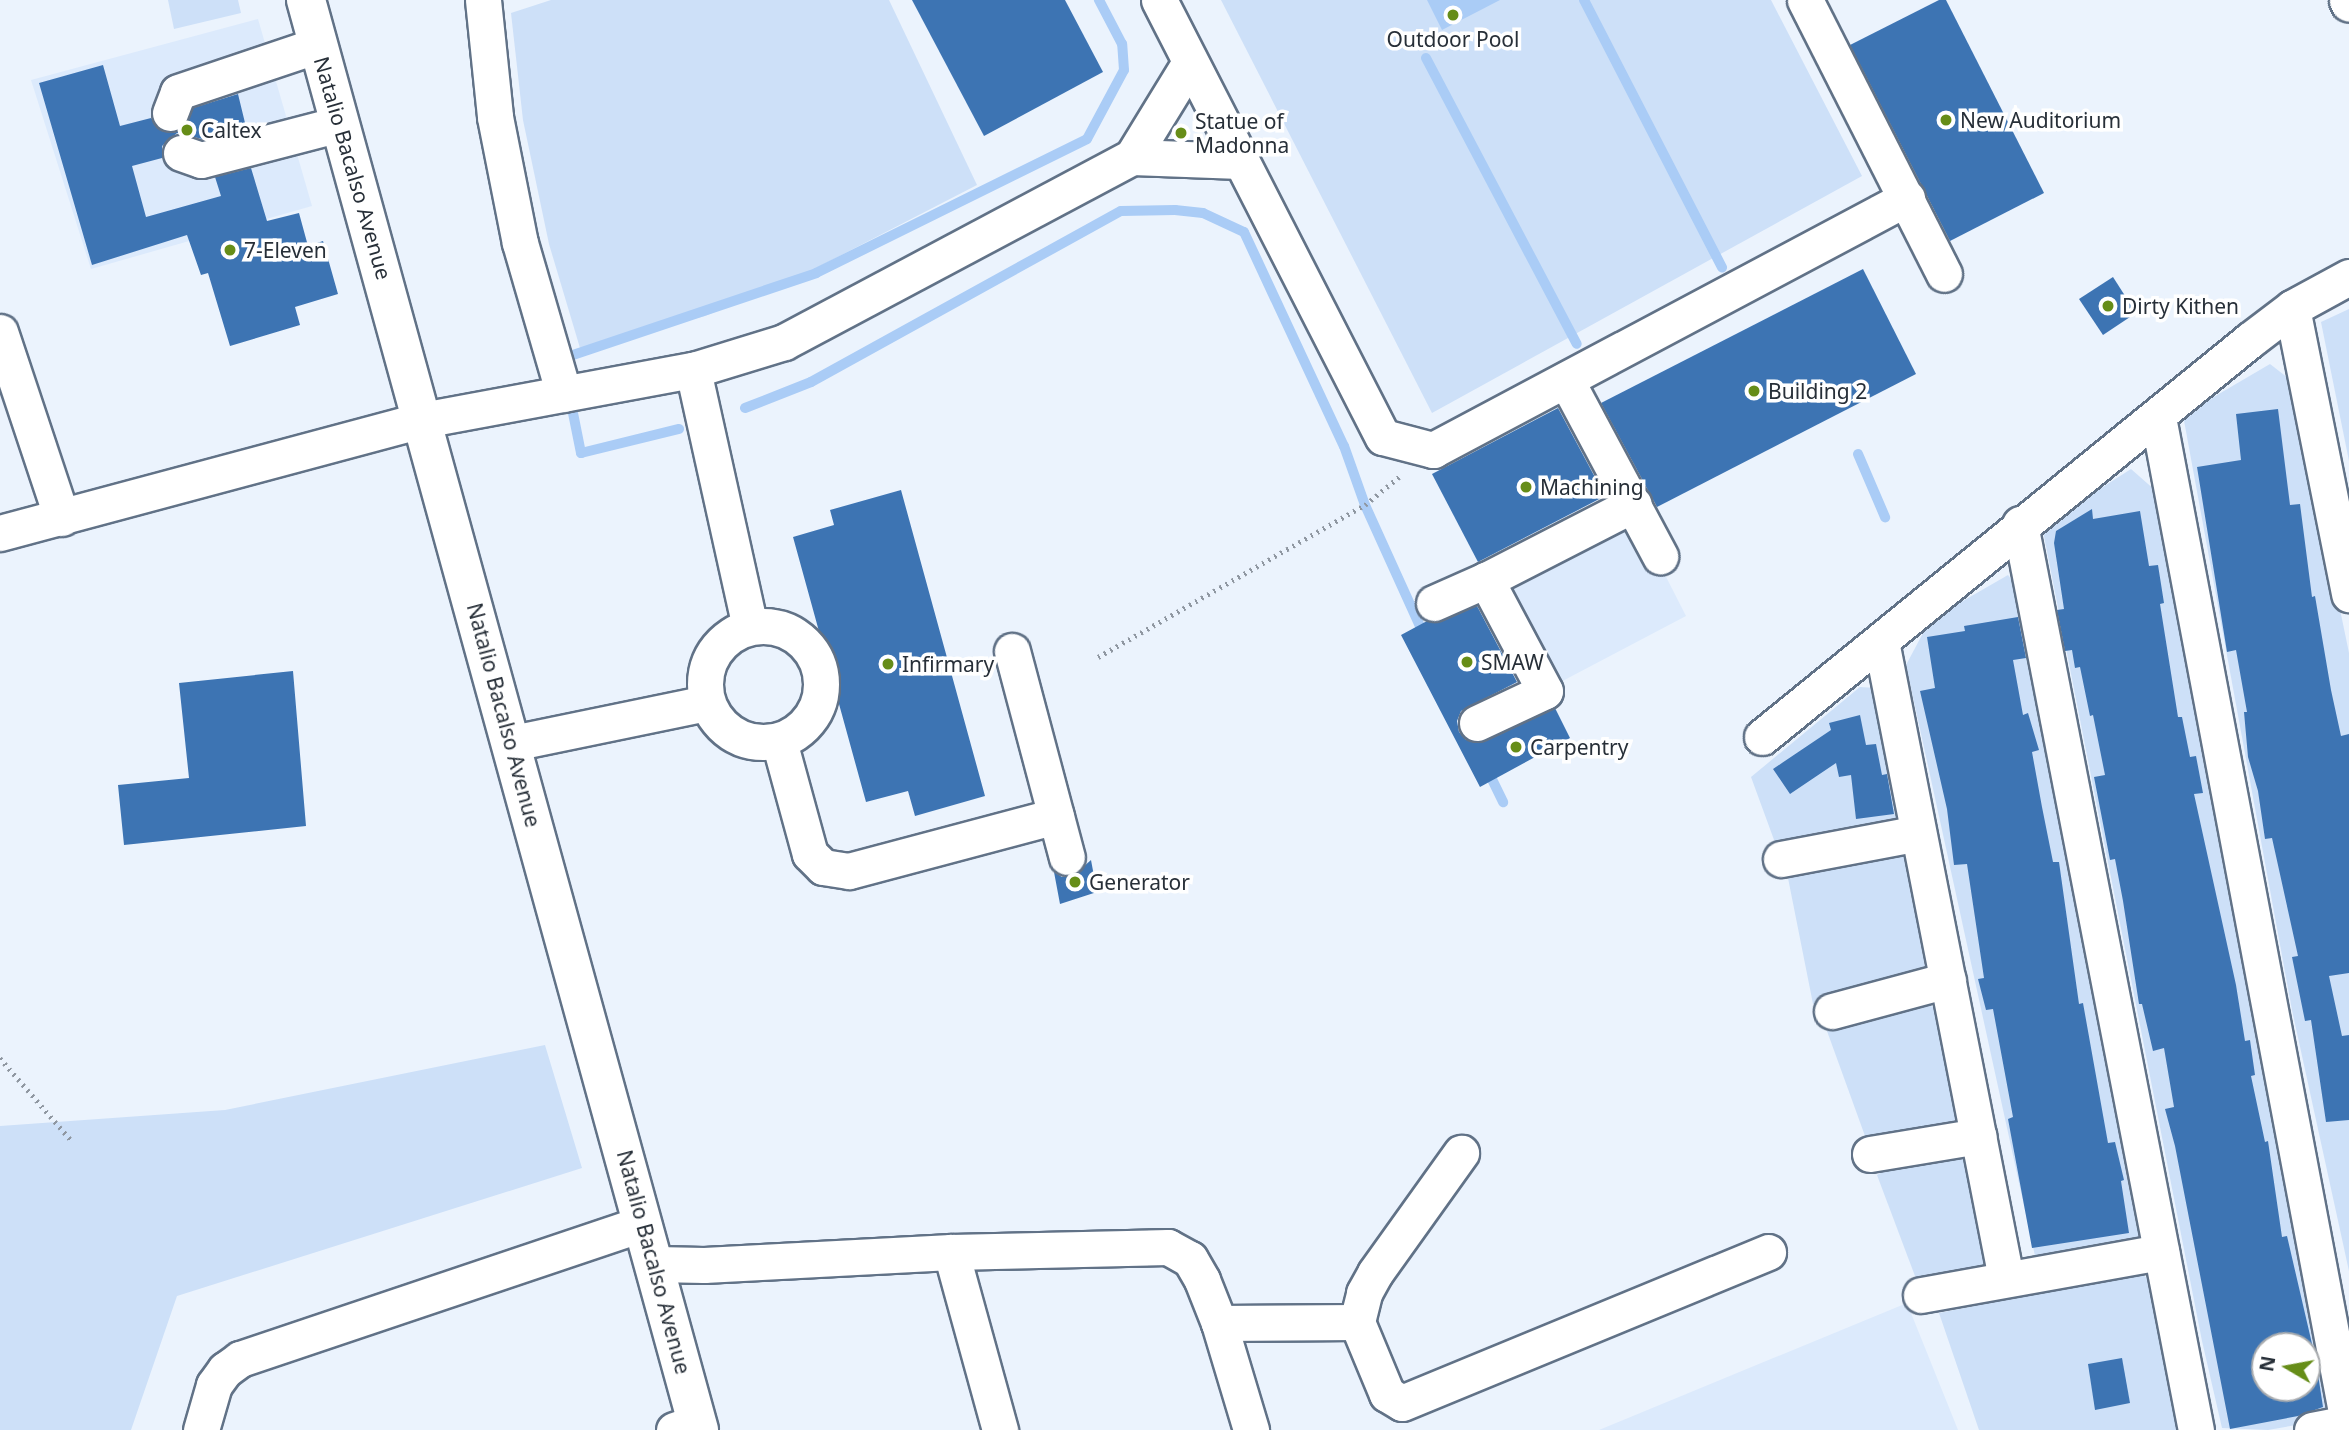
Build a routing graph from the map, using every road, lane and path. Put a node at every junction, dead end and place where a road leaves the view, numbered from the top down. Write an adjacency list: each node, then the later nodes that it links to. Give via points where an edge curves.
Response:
1 (306, 0): 5 (highway, Natalio Bacalso Avenue)
2 (483, 0): 19 (street, via 495,117 520,243)
3 (1159, 0): 6 (street)
4 (1805, 0): 12 (street)
5 (318, 45): 7 (street, via 178,92); 8 (highway, Natalio Bacalso Avenue)
6 (1189, 64): 10 (street); 11 (street)
7 (170, 113)
8 (339, 124): 9 (street, via 201,160); 21 (highway, Natalio Bacalso Avenue)
9 (181, 153)
10 (1132, 157): 11 (street); 17 (street, via 784,342)
11 (1240, 161): 18 (street, via 1383,437 1433,450)
12 (1907, 198): 13 (street); 18 (street)
13 (1944, 274)
14 (2349, 277): 15 (street)
15 (2292, 308): 20 (street); 29 (street)
16 (0, 332): 24 (street)
17 (693, 370): 19 (street); 31 (street)
18 (1566, 380): 22 (street)
19 (564, 394): 21 (street)
20 (2158, 417): 25 (street); 60 (street)
21 (422, 420): 24 (street); 39 (highway, Natalio Bacalso Avenue)
22 (1634, 504): 27 (street); 28 (street)
23 (1365, 505): 34 (path)
24 (62, 517): 26 (street)
25 (2020, 524): 32 (street); 52 (street)
26 (0, 533)
27 (1660, 556)
28 (1486, 580): 30 (street); 36 (street, via 1545,691)
29 (2349, 594)
30 (1434, 603)
31 (750, 627): 35 (street, via 728,638 712,656 705,679); 38 (street, via 785,630 800,639 819,670 819,696 809,720)
32 (1881, 641): 37 (street); 41 (street)
33 (1012, 651): 40 (street)
34 (1098, 657)
35 (707, 703): 38 (street, via 718,722 736,737 757,743); 39 (street)
36 (1477, 723)
37 (1762, 737)
38 (779, 741): 40 (street, via 810,854 823,867 849,872)
39 (512, 743): 51 (highway, Natalio Bacalso Avenue)
40 (1056, 816): 42 (street)
41 (1918, 832): 43 (street); 44 (street)
42 (1067, 857)
43 (1781, 859)
44 (1948, 980): 45 (street); 47 (street)
45 (1832, 1011)
46 (0, 1058): 48 (path)
47 (1979, 1136): 50 (street); 56 (street)
48 (71, 1140)
49 (1461, 1153): 58 (street, via 1375,1273)
50 (1870, 1154)
51 (643, 1223): 55 (highway, Natalio Bacalso Avenue); 62 (street, via 240,1359 214,1385)
52 (2161, 1251): 56 (street); 65 (street)
53 (951, 1252): 55 (street); 59 (street, via 1168,1247 1190,1259); 63 (street)
54 (1768, 1252): 58 (street, via 1402,1403 1387,1394)
55 (655, 1264): 61 (highway, Natalio Bacalso Avenue)
56 (2006, 1278): 57 (street)
57 (1921, 1296)
58 (1357, 1322): 59 (street)
59 (1219, 1323): 64 (street)
60 (2349, 1423): 66 (street)
61 (690, 1427)
62 (201, 1430)
63 (1000, 1430)
64 (1251, 1430)
65 (2196, 1430)
66 (2312, 1430)

